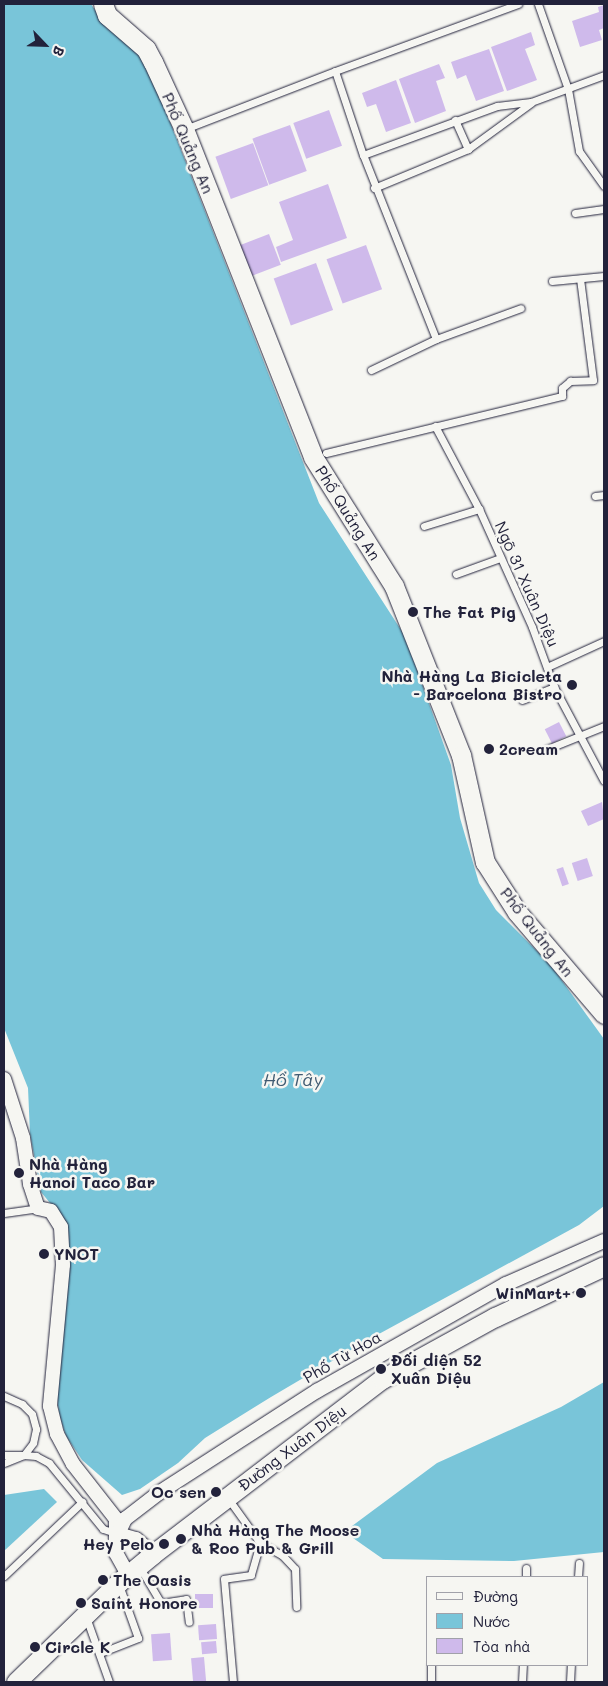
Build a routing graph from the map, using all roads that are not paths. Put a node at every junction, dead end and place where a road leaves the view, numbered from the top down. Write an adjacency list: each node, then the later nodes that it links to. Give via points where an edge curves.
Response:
1 (103, 4): 9 (street, Phố Quảng An, via 108,15 146,49)
2 (518, 4): 4 (lane)
3 (538, 4): 6 (lane)
4 (335, 71): 9 (lane); 11 (lane)
5 (604, 75): 6 (lane)
6 (568, 89): 7 (lane); 12 (lane, via 579,151)
7 (531, 102): 8 (lane, via 497,106); 10 (lane)
8 (455, 120): 10 (lane); 11 (lane)
9 (184, 129): 38 (street, Phố Quảng An, via 312,457 394,586 427,665 461,755 485,862 518,912)
10 (468, 149): 13 (lane)
11 (363, 155): 13 (lane)
12 (604, 186)
13 (374, 188): 20 (lane)
14 (604, 209): 15 (lane)
15 (575, 213)
16 (604, 276): 17 (lane)
17 (580, 279): 18 (lane); 22 (lane, via 593,380 570,381 562,388 562,396)
18 (552, 281)
19 (521, 308): 20 (lane)
20 (436, 340): 21 (lane)
21 (371, 370)
22 (435, 426): 23 (lane); 26 (lane, Ngõ 31 Xuân Diệu)
23 (326, 454)
24 (604, 495): 25 (lane)
25 (595, 496)
26 (479, 509): 27 (lane); 28 (lane, Ngõ 31 Xuân Diệu)
27 (424, 526)
28 (500, 558): 29 (lane); 31 (lane, Ngõ 31 Xuân Diệu)
29 (456, 574)
30 (604, 641): 31 (lane)
31 (548, 667): 32 (lane, Ngõ 31 Xuân Diệu)
32 (554, 687): 33 (lane); 35 (lane, Ngõ 31 Xuân Diệu)
33 (522, 700)
34 (604, 726): 35 (lane)
35 (581, 736): 36 (lane); 37 (lane, Ngõ 31 Xuân Diệu)
36 (547, 749)
37 (604, 781)
38 (604, 1014)
39 (4, 1079): 40 (street, via 23,1138 30,1184)
40 (38, 1208): 41 (lane); 50 (street, via 51,1211 61,1228 63,1264 50,1406 56,1434 73,1464 116,1519)
41 (4, 1213)
42 (604, 1241): 50 (street, Phố Từ Hoa, via 506,1284 317,1391 160,1492 125,1520)
43 (604, 1266): 48 (street, Đường Xuân Diệu, via 495,1317 382,1379)
44 (4, 1396): 46 (lane, via 22,1404 35,1421 33,1444)
45 (4, 1455): 46 (lane)
46 (24, 1455): 47 (lane); 49 (lane, via 36,1456 49,1463)
47 (4, 1463)
48 (227, 1497): 51 (lane); 54 (street, Đường Xuân Diệu)
49 (82, 1502): 50 (lane, via 103,1529); 55 (lane)
50 (118, 1534): 54 (street, via 116,1553); 54 (street, via 136,1539)
51 (260, 1543): 58 (lane, via 282,1555 295,1569); 67 (lane, via 251,1575 224,1579)
52 (579, 1563): 57 (lane)
53 (526, 1568): 56 (lane)
54 (134, 1569): 59 (street, Đường Xuân Diệu); 60 (lane, via 161,1603 186,1599); 61 (lane, via 138,1638)
55 (4, 1576)
56 (526, 1576)
57 (578, 1576)
58 (296, 1607)
59 (85, 1615): 61 (lane); 65 (street, Đường Xuân Diệu)
60 (189, 1622)
61 (100, 1653): 66 (lane)
62 (431, 1666): 68 (lane)
63 (522, 1666): 69 (lane)
64 (571, 1666): 70 (lane)
65 (16, 1682)
66 (109, 1682)
67 (233, 1682)
68 (431, 1682)
69 (522, 1682)
70 (570, 1682)

